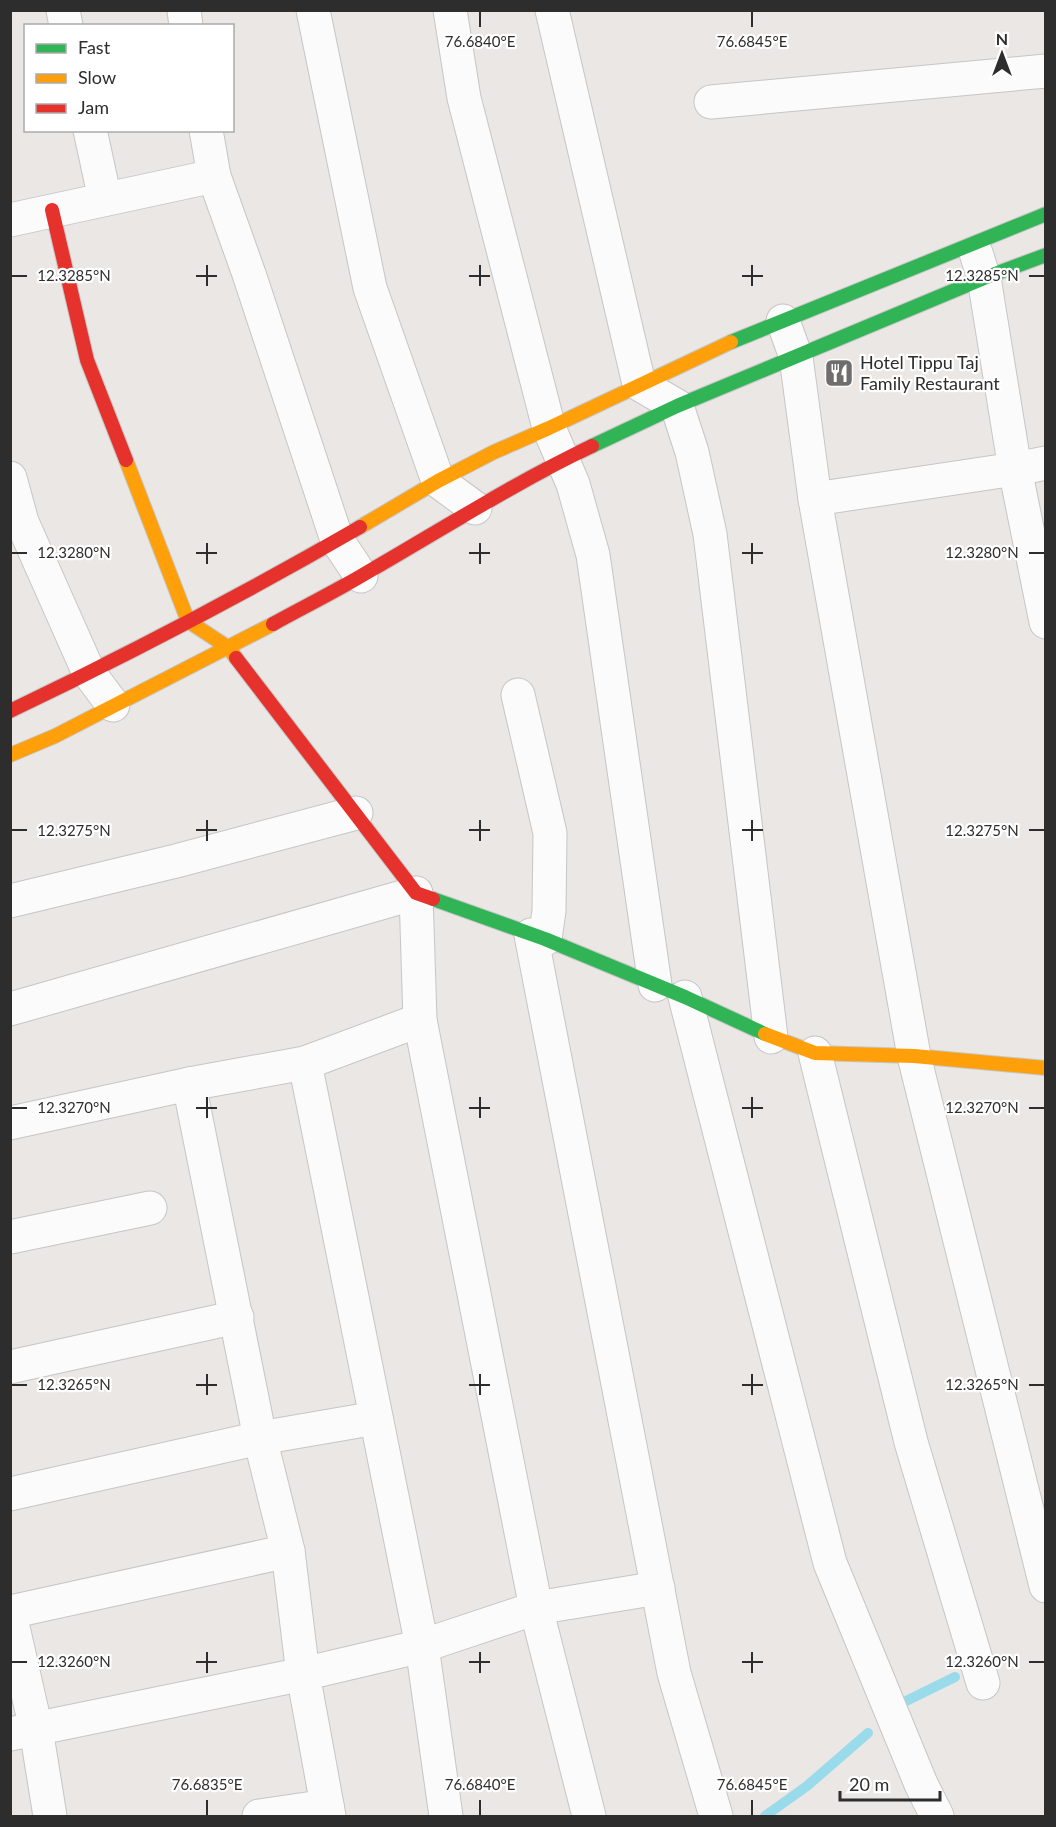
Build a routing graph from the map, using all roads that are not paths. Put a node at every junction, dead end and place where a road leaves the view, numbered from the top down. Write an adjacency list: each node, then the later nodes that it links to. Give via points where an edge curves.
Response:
1 (313, 10): 24 (street, via 370,288)
2 (450, 10): 20 (street, via 464,98)
3 (552, 10): 18 (street)
4 (1046, 71): 5 (street)
5 (711, 102)
6 (90, 132): 9 (street)
7 (206, 132): 8 (street)
8 (214, 176): 9 (street); 27 (street)
9 (105, 199): 10 (street)
10 (52, 210): 12 (street); 29 (main road, via 87,360)
11 (1046, 214): 13 (main road)
12 (10, 220)
13 (972, 244): 15 (street); 16 (main road)
14 (1046, 255): 15 (main road)
15 (984, 278): 17 (main road); 22 (street)
16 (783, 321): 17 (street); 18 (main road)
17 (796, 357): 19 (main road); 25 (street)
18 (639, 384): 19 (street); 20 (main road)
19 (677, 406): 21 (main road); 45 (street, via 692,452 710,534)
20 (549, 428): 21 (street); 24 (main road)
21 (564, 460): 26 (main road); 41 (street, via 593,555)
22 (1030, 466): 25 (street); 30 (street)
23 (10, 478): 32 (street, via 22,522)
24 (438, 481): 26 (street); 27 (main road)
25 (815, 499): 47 (street)
26 (475, 508): 28 (main road)
27 (337, 540): 28 (street); 29 (main road)
28 (361, 576): 31 (main road)
29 (188, 621): 31 (main road); 32 (main road)
30 (1046, 622)
31 (229, 648): 34 (main road); 37 (main road)
32 (89, 673): 34 (street); 35 (main road)
33 (518, 695): 40 (street, via 550,833 549,911)
34 (113, 705): 36 (main road)
35 (10, 711)
36 (10, 755)
37 (356, 813): 38 (main road); 39 (street)
38 (416, 893): 40 (main road); 43 (street); 44 (street)
39 (10, 901)
40 (538, 937): 41 (main road); 61 (street)
41 (655, 985): 42 (main road)
42 (685, 997): 45 (main road); 74 (street, via 830,1563)
43 (10, 1009)
44 (420, 1020): 48 (street); 62 (street)
45 (771, 1037): 46 (main road)
46 (815, 1053): 47 (main road); 66 (street, via 911,1442)
47 (914, 1056): 49 (main road); 60 (street)
48 (305, 1063): 50 (street); 56 (street)
49 (1046, 1068)
50 (189, 1084): 51 (street); 54 (street)
51 (10, 1123)
52 (150, 1208): 53 (street)
53 (10, 1237)
54 (237, 1317): 55 (street); 57 (street)
55 (10, 1367)
56 (376, 1418): 57 (street); 64 (street)
57 (260, 1438): 58 (street); 59 (street)
58 (10, 1494)
59 (288, 1551): 63 (street); 65 (street)
60 (1046, 1586)
61 (658, 1588): 62 (street); 73 (street, via 674,1673)
62 (536, 1608): 64 (street); 72 (street)
63 (10, 1613): 67 (street)
64 (422, 1646): 65 (street); 71 (street)
65 (303, 1674): 67 (street); 68 (street)
66 (983, 1683)
67 (23, 1732): 69 (street)
68 (328, 1811): 70 (street)
69 (50, 1816)
70 (259, 1816)
71 (446, 1816)
72 (589, 1816)
73 (716, 1816)
74 (937, 1816)

